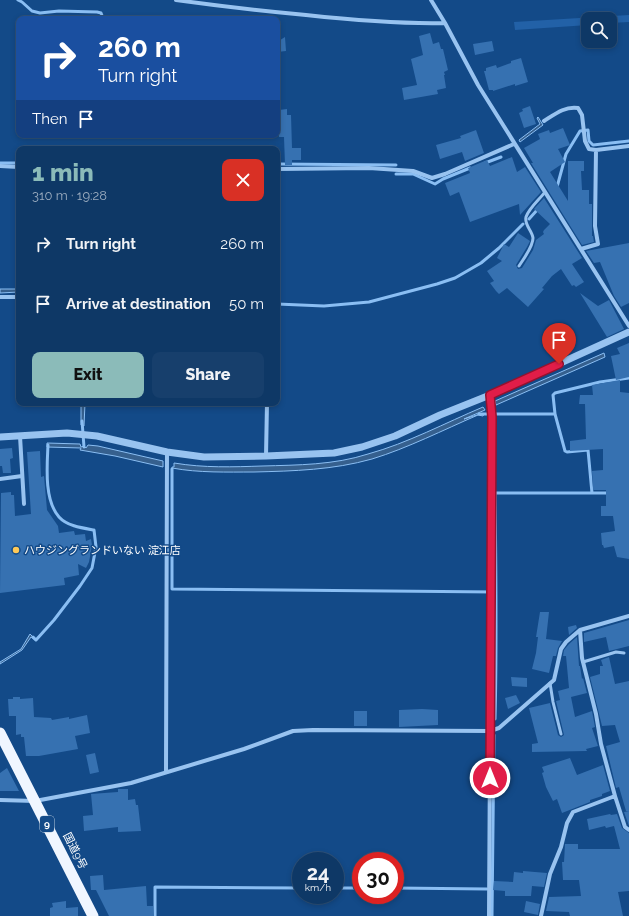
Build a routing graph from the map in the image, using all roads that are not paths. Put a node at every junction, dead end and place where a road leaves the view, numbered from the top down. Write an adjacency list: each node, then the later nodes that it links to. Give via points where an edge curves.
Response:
1 (176, 0): 3 (street, via 337,18 421,24)
2 (431, 0): 3 (street)
3 (444, 21): 5 (street, via 478,85)
4 (544, 121): 7 (street, via 565,108 578,108 582,115 585,141 589,149)
5 (514, 144): 10 (street, via 432,178 413,171 369,168); 11 (street)
6 (629, 146): 7 (street)
7 (596, 150): 12 (street, via 595,226 598,244)
8 (0, 166): 9 (street)
9 (16, 166)
10 (280, 169)
11 (545, 192): 12 (street); 13 (lane, via 526,218 533,239)
12 (581, 249): 16 (street)
13 (519, 266)
14 (0, 297): 15 (street)
15 (16, 297)
16 (629, 326)
17 (629, 332): 18 (street)
18 (490, 395): 23 (street, via 395,436 362,447 334,453); 32 (street)
19 (267, 406): 23 (street)
20 (20, 436): 21 (street); 22 (street, via 97,436); 24 (street)
21 (0, 437)
22 (167, 452): 23 (street, via 204,457); 35 (street)
23 (266, 456)
24 (22, 476): 25 (street); 26 (street)
25 (0, 479)
26 (24, 504)
27 (629, 616): 28 (street)
28 (580, 630): 30 (street); 31 (street, via 561,649 554,680)
29 (624, 653): 30 (lane, via 616,652)
30 (583, 662): 36 (street)
31 (550, 683): 32 (street, via 499,728); 34 (lane)
32 (490, 731): 35 (street, via 293,731 244,749); 41 (street)
33 (0, 733): 38 (highway, 国道9号 / 9)
34 (561, 734)
35 (166, 772): 38 (street, via 131,783)
36 (615, 796): 39 (street, via 625,827); 42 (street, via 573,812 550,874)
37 (0, 800): 38 (street)
38 (35, 801): 40 (highway, 国道9号 / 9)
39 (629, 830)
40 (93, 916)
41 (489, 916)
42 (541, 916)

